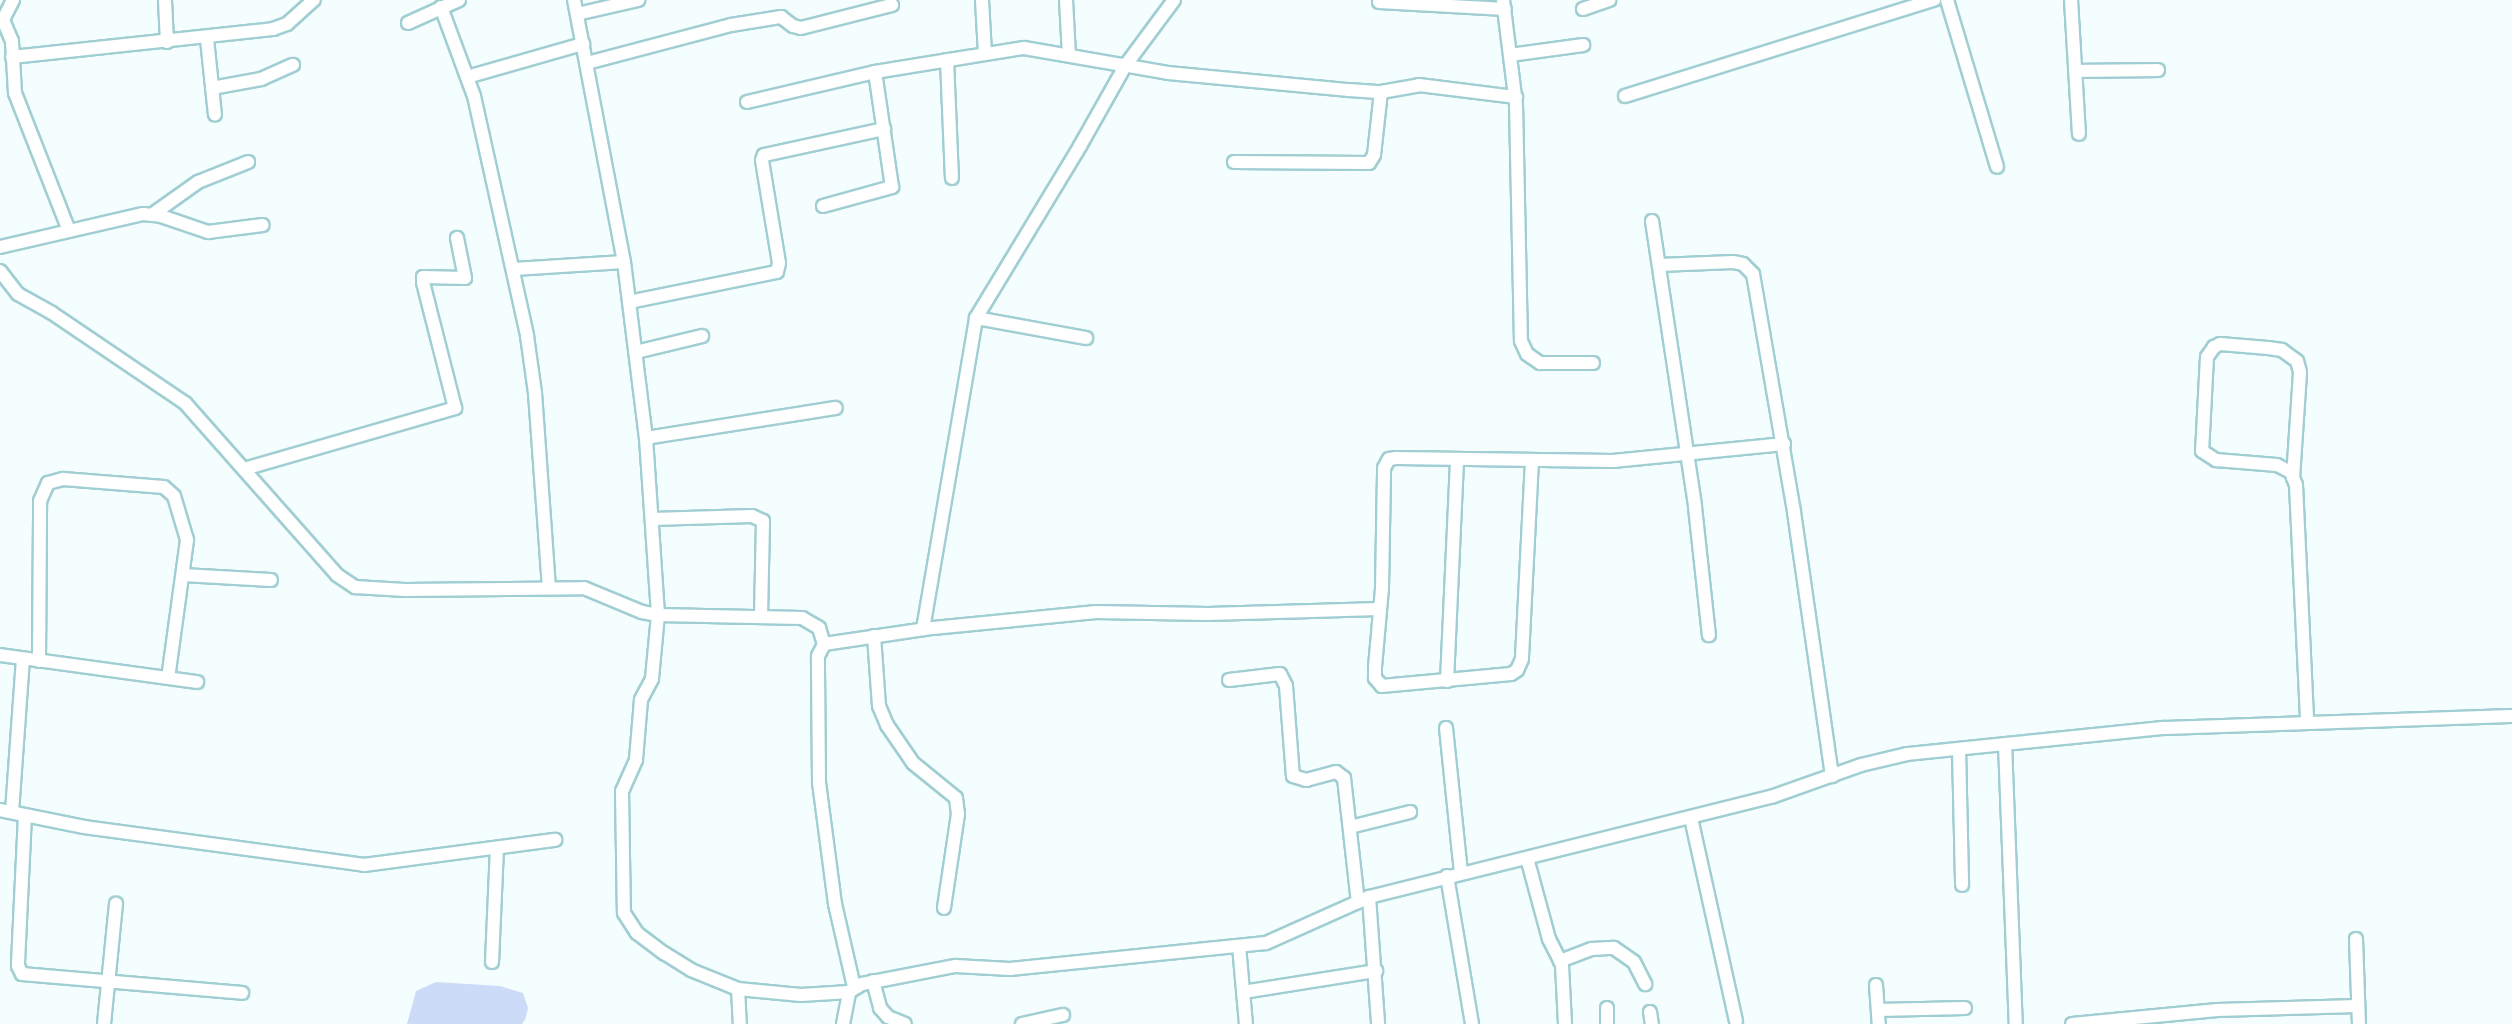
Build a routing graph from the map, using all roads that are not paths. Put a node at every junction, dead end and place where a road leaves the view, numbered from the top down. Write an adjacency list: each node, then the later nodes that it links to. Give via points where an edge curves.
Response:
1 (13, 0): 28 (street, via 3,20 12,40)
2 (165, 0): 22 (street)
3 (314, 0): 21 (street, via 281,27)
4 (459, 0): 17 (street)
5 (574, 0): 19 (street)
6 (638, 0): 19 (street)
7 (982, 0): 25 (street)
8 (1066, 0): 26 (street)
9 (1174, 0): 32 (street)
10 (1609, 0): 18 (street)
11 (1934, 0): 39 (street)
12 (1947, 0): 47 (street)
13 (2071, 0): 34 (street)
14 (1379, 2): 16 (street)
15 (892, 5): 30 (street, via 801,27 781,17 731,25)
16 (1504, 5): 27 (street)
17 (442, 7): 20 (street); 36 (street)
18 (1583, 9)
19 (577, 14): 23 (street)
20 (408, 23)
21 (207, 38): 22 (street); 37 (street)
22 (167, 41): 28 (street)
23 (583, 44): 30 (street); 36 (street)
24 (1583, 45): 27 (street)
25 (985, 52): 26 (street, via 1024,48); 29 (street)
26 (1069, 55): 32 (street)
27 (1510, 55): 40 (street)
28 (12, 57): 53 (street, via 21,114)
29 (947, 60): 35 (street); 48 (street)
30 (587, 63): 56 (street)
31 (293, 65): 37 (street, via 261,79)
32 (1125, 66): 38 (street); 61 (street)
33 (2158, 70): 34 (street)
34 (2075, 71): 44 (street)
35 (875, 72): 41 (street); 43 (street)
36 (467, 77): 58 (street)
37 (212, 88): 42 (street)
38 (1381, 92): 40 (street, via 1419,85); 46 (street, via 1374,155 1369,163)
39 (1625, 96)
40 (1516, 97): 65 (street, via 1521,341 1527,354 1540,363)
41 (747, 102)
42 (215, 115)
43 (884, 129): 49 (street, via 892,187); 60 (street, via 764,155 777,272)
44 (2079, 134)
45 (248, 162): 50 (street, via 198,182)
46 (1234, 162)
47 (1997, 167)
48 (951, 178)
49 (823, 206)
50 (153, 214): 52 (street, via 208,232); 53 (street)
51 (1652, 221): 57 (street)
52 (263, 225)
53 (69, 231): 55 (street)
54 (457, 238): 72 (street, via 465,278 423,277 456,405 453,410)
55 (0, 247)
56 (624, 262): 58 (street); 60 (street)
57 (1659, 265): 68 (street, via 1732,262 1743,264 1753,274); 69 (street)
58 (514, 269): 77 (street, via 535,393)
59 (0, 271): 72 (street, via 18,294 185,403)
60 (629, 302): 64 (street)
61 (976, 318): 63 (street); 81 (street)
62 (702, 336): 64 (street)
63 (1086, 338)
64 (636, 352): 67 (street)
65 (1593, 363)
66 (836, 408): 67 (street)
67 (646, 438): 74 (street)
68 (1784, 444): 69 (street); 97 (street)
69 (1687, 455): 71 (street, via 1613,461); 82 (street)
70 (1457, 459): 71 (street); 78 (street, via 1396,458 1385,463); 90 (street)
71 (1532, 460): 90 (street, via 1520,664 1511,674)
72 (244, 469): 77 (street, via 337,575 355,587)
73 (2294, 478): 73 (street, via 2277,465 2216,460 2202,451 2207,357 2214,347 2282,350 2297,361); 93 (street)
74 (652, 519): 79 (street); 80 (street, via 752,516 763,521)
75 (183, 575): 76 (street); 87 (street, via 186,533 169,490 63,479 48,483 40,501); 88 (street)
76 (271, 580)
77 (549, 587): 79 (street, via 584,588)
78 (1380, 609): 81 (street, via 1208,614 1125,610); 90 (street, via 1377,682 1388,687)
79 (658, 615): 80 (street); 120 (street, via 652,679 641,700 636,760 622,791 624,913 636,933 664,953)
80 (761, 616): 84 (street, via 802,618 813,623)
81 (923, 629): 83 (street)
82 (1709, 635)
83 (874, 636): 84 (street); 110 (street, via 883,716 913,764 956,798 958,814)
84 (824, 644): 121 (street, via 818,656 819,782)
85 (0, 656): 86 (street)
86 (23, 659): 87 (street); 99 (street)
87 (39, 661): 88 (street)
88 (168, 678): 91 (street)
89 (1229, 680): 101 (street, via 1276,673 1282,677 1293,776 1301,781 1336,772 1343,775)
90 (1447, 681)
91 (197, 682)
92 (2512, 716): 93 (street)
93 (2307, 722): 95 (street, via 2164,727)
94 (1446, 728): 105 (street)
95 (2005, 744): 96 (street); 142 (street)
96 (1959, 749): 97 (street, via 1896,756); 107 (street)
97 (1832, 776): 100 (street)
98 (1410, 812): 101 (street)
99 (12, 813): 103 (street, via 364,865); 116 (street, via 19,972)
100 (1691, 818): 104 (street); 130 (street)
101 (1350, 827): 108 (street)
102 (555, 840): 103 (street)
103 (496, 848): 114 (street)
104 (1527, 859): 105 (street); 113 (street, via 1549,939)
105 (1461, 873): 106 (street)
106 (1447, 876): 108 (street); 138 (street)
107 (1962, 885)
108 (1364, 900): 112 (street, via 1283,937); 115 (street)
109 (116, 904): 116 (street)
110 (944, 908)
111 (2356, 939): 124 (street)
112 (1239, 946): 117 (street, via 1010,970 955,966); 122 (street)
113 (1560, 961): 118 (street, via 1592,949 1615,948 1634,962); 139 (street)
114 (492, 962)
115 (1376, 971): 122 (street); 137 (street)
116 (108, 981): 123 (street); 131 (street)
117 (873, 981): 121 (street); 134 (street, via 880,1008)
118 (1646, 984)
119 (1876, 985): 127 (street)
120 (738, 989): 121 (street, via 801,995); 132 (street)
121 (852, 989): 133 (street)
122 (1243, 992): 136 (street)
123 (242, 993)
124 (2358, 1006): 129 (street); 144 (street)
125 (1965, 1007): 127 (street)
126 (1607, 1008): 140 (street)
127 (1878, 1010): 141 (street)
128 (1063, 1015): 135 (street)
129 (2196, 1019): 143 (street)
130 (1736, 1021)
131 (104, 1024)
132 (740, 1024)
133 (843, 1024)
134 (905, 1024)
135 (1022, 1024)
136 (1246, 1024)
137 (1378, 1024)
138 (1472, 1024)
139 (1565, 1024)
140 (1608, 1024)
141 (1879, 1024)
142 (2016, 1024)
143 (2072, 1024)
144 (2359, 1024)

